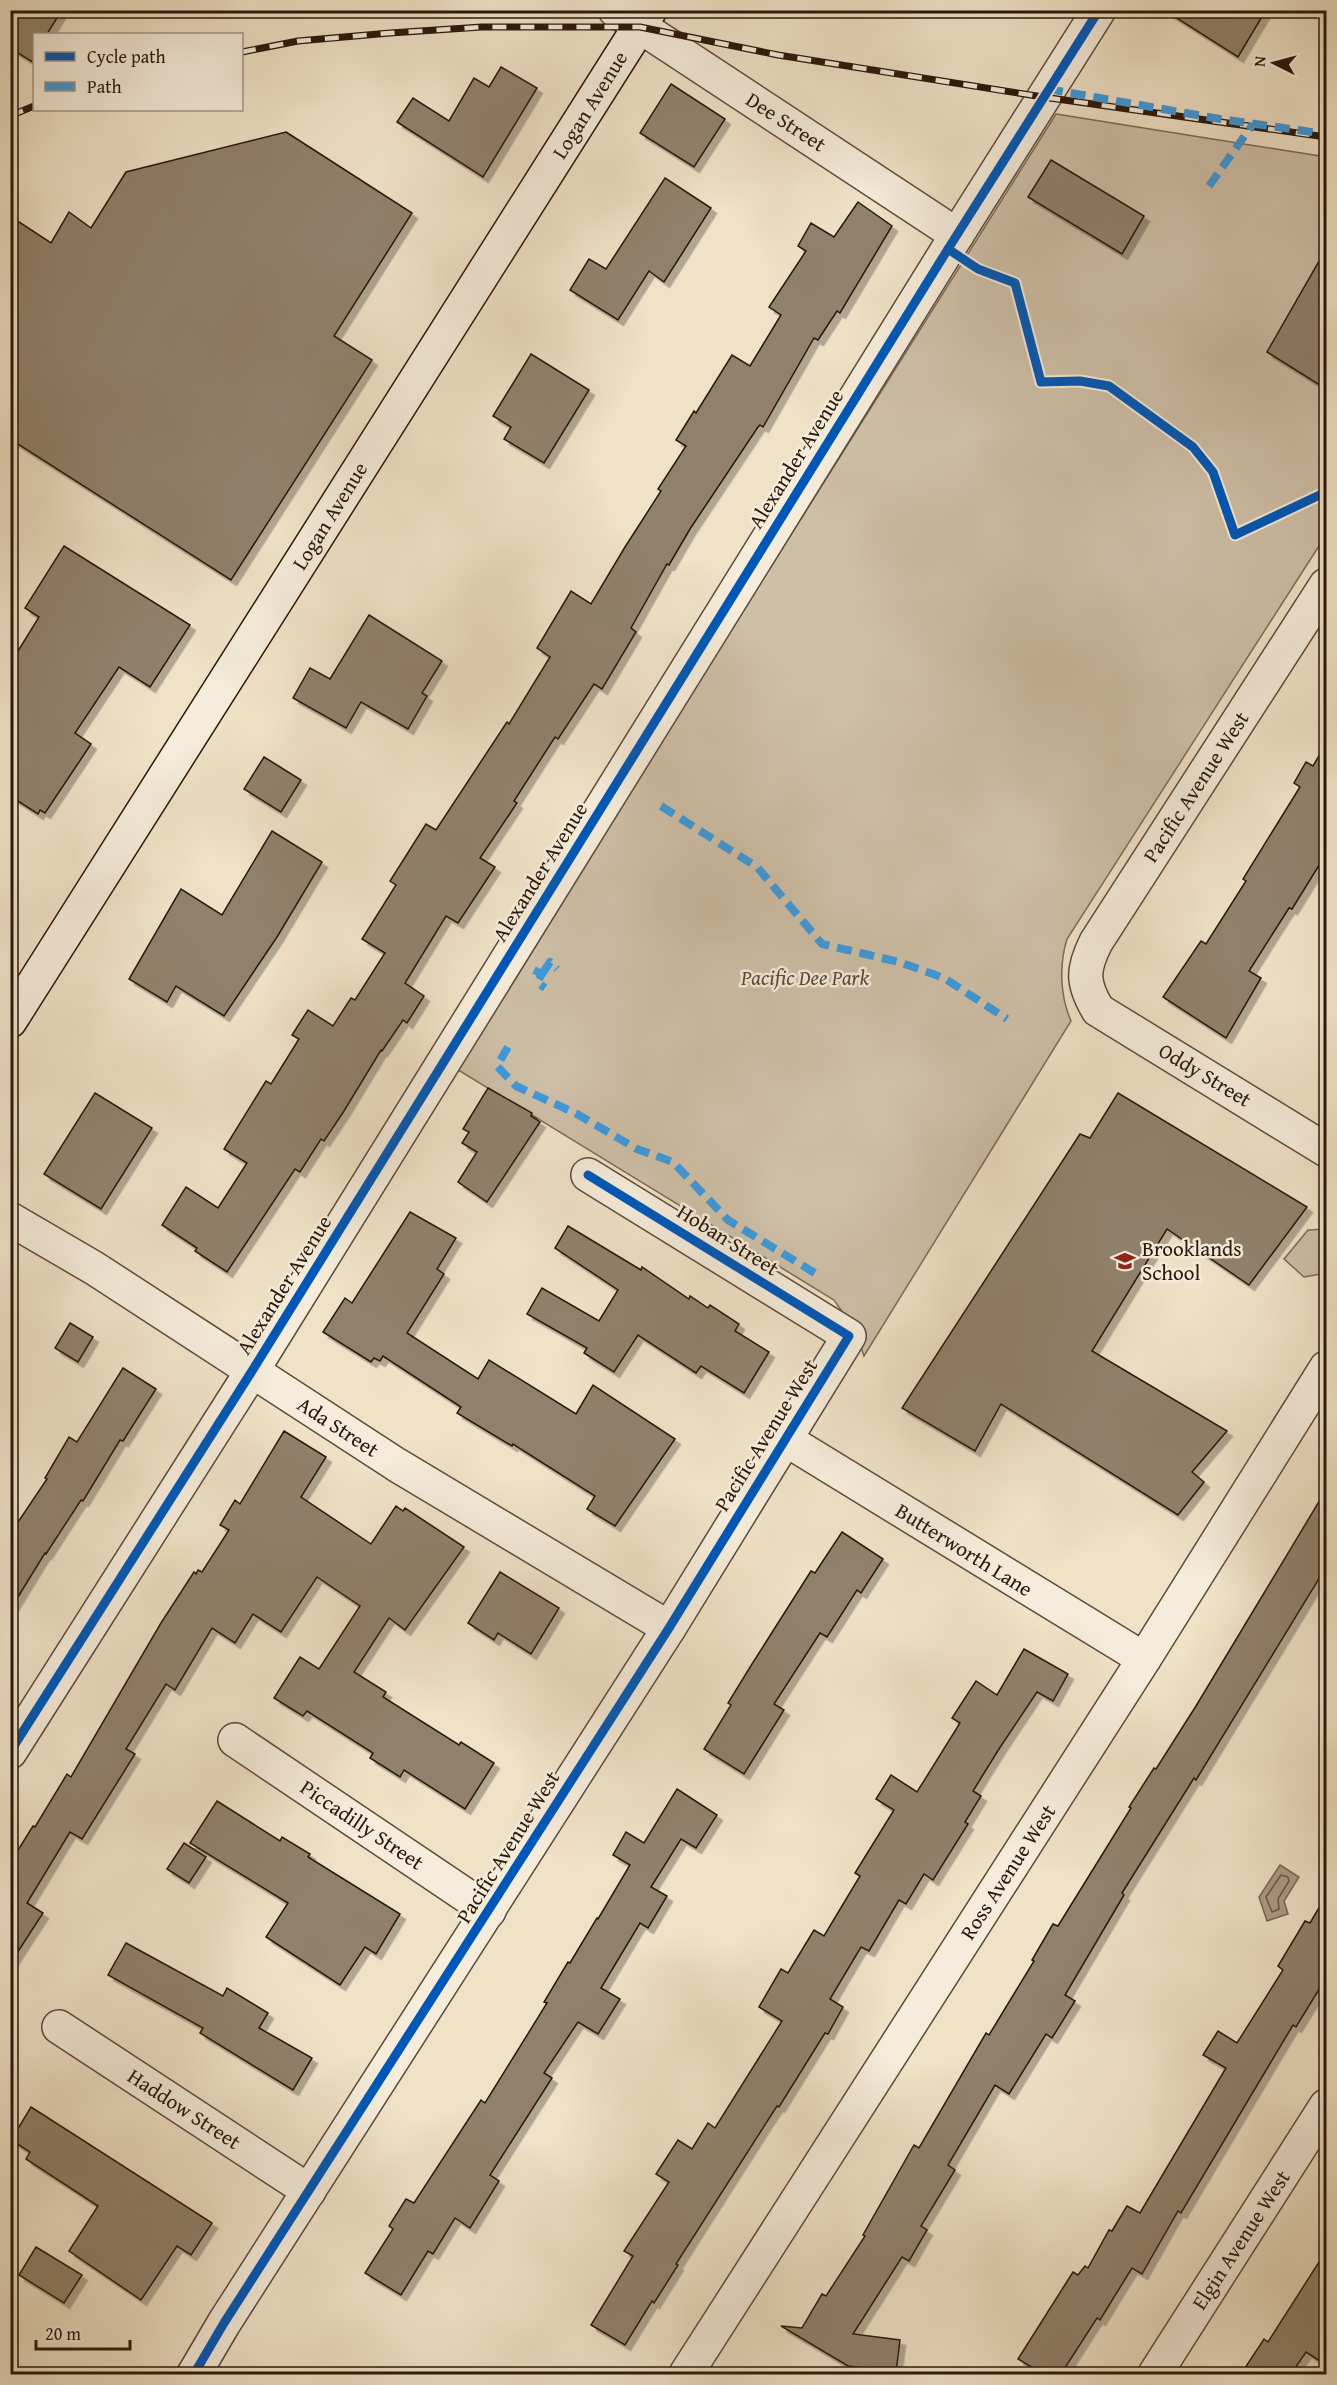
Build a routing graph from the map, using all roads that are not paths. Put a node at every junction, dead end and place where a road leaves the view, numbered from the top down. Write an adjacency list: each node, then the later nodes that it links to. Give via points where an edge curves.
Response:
1 (1099, 10): 3 (street, Alexander Avenue)
2 (635, 16): 3 (street, Dee Street); 6 (street, Logan Avenue)
3 (957, 235): 12 (street, Alexander Avenue)
4 (1326, 585): 5 (street, Pacific Avenue West, via 1096,942 1087,961 1085,980)
5 (1089, 995): 7 (street, Oddy Street, via 1098,1010)
6 (10, 1021)
7 (1326, 1150)
8 (588, 1176): 10 (street, Hoban Street)
9 (10, 1219): 12 (street, Ada Street, via 94,1268)
10 (849, 1336): 13 (street, Pacific Avenue West)
11 (1326, 1368): 15 (street, Ross Avenue West)
12 (252, 1371): 14 (street, Ada Street, via 397,1465); 17 (street, Alexander Avenue)
13 (785, 1439): 14 (street, Pacific Avenue West); 15 (street, Butterworth Lane)
14 (669, 1628): 18 (street, Pacific Avenue West)
15 (1144, 1659): 23 (street, Ross Avenue West)
16 (235, 1740): 18 (street, Piccadilly Street)
17 (10, 1752)
18 (489, 1911): 21 (street, Pacific Avenue West)
19 (59, 2027): 21 (street, Haddow Street)
20 (1326, 2106): 24 (street, Elgin Avenue West)
21 (309, 2190): 22 (street, Pacific Avenue West)
22 (194, 2374)
23 (686, 2374)
24 (1155, 2374)

